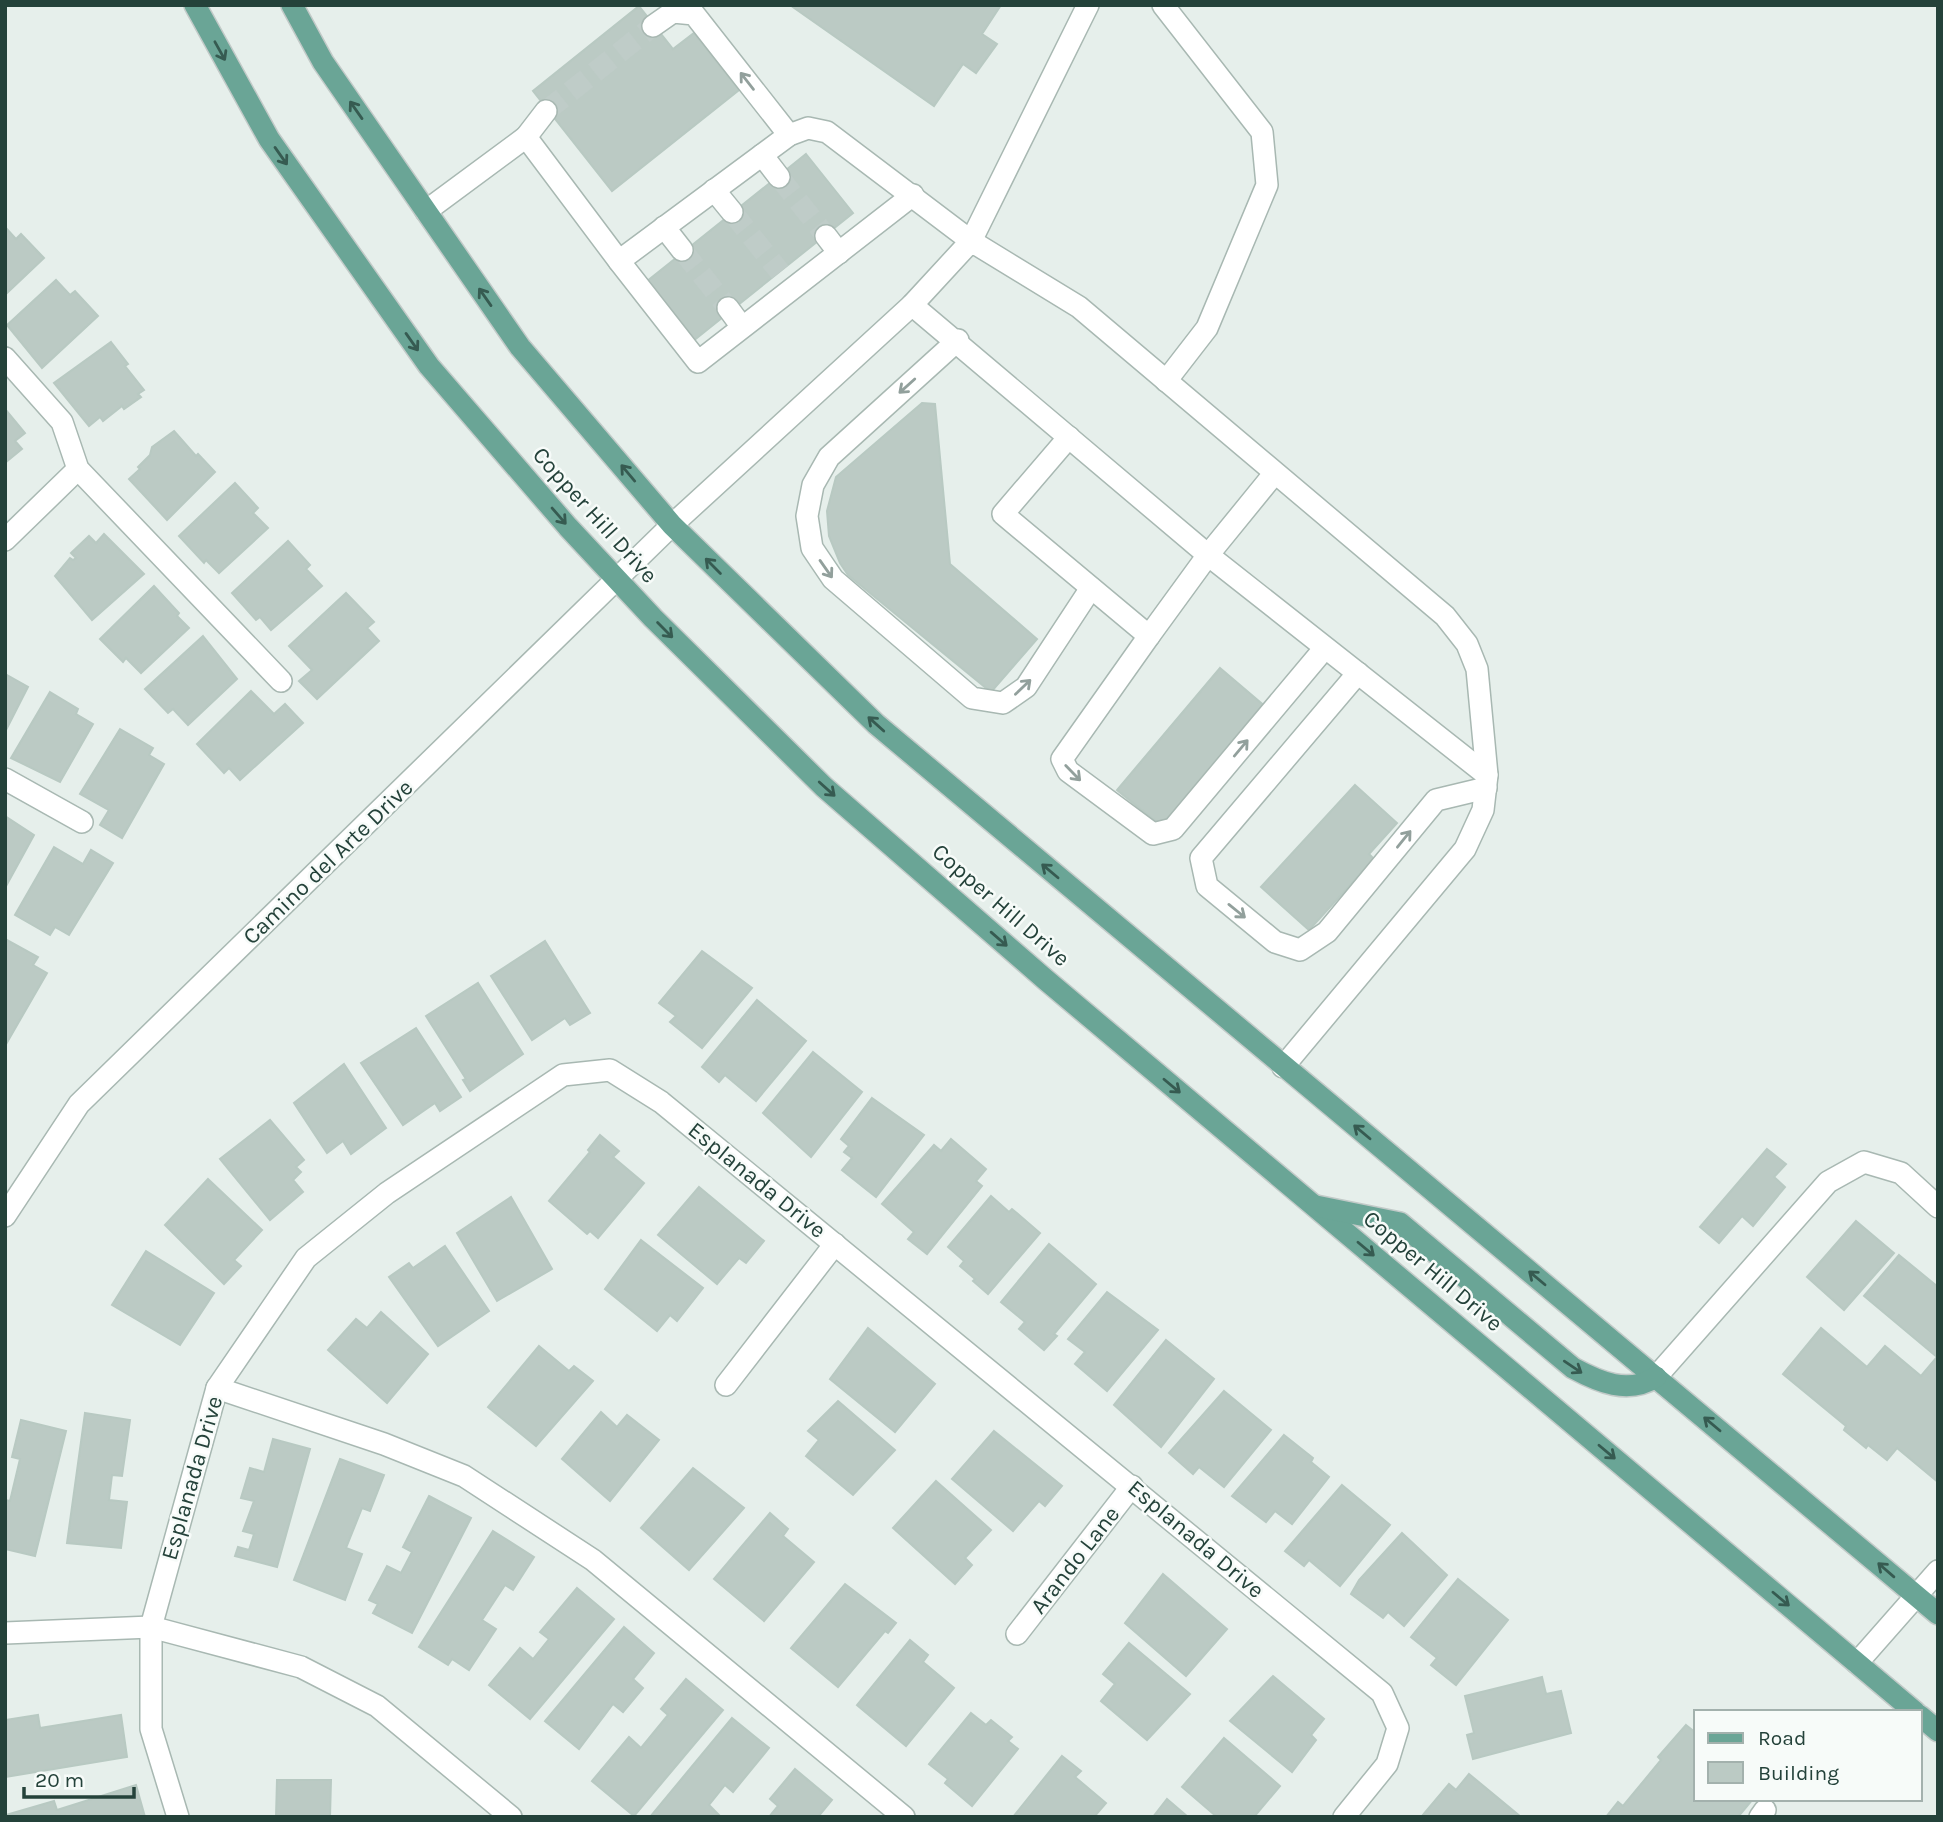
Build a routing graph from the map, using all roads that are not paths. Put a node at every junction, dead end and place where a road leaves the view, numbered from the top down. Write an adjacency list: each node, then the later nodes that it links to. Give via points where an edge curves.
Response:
1 (195, 5): 31 (main road, Copper Hill Drive, one-way to 31, via 269,139 429,366)
2 (292, 5): 13 (main road, one-way to 2, via 323,62)
3 (1088, 5): 16 (street, Camino del Arte Drive)
4 (1163, 5): 24 (street, via 1262,132 1266,185 1207,328)
5 (653, 26): 7 (street, one-way to 5, via 694,14 673,12)
6 (546, 111): 8 (street)
7 (789, 135): 9 (street); 12 (street, via 808,128 827,132)
8 (526, 137): 13 (street); 18 (street)
9 (762, 155): 10 (street); 11 (street)
10 (779, 177)
11 (714, 190): 14 (street); 15 (street)
12 (913, 195): 16 (street); 21 (street, via 832,244 786,280)
13 (426, 211): 28 (main road, one-way to 13, via 520,347)
14 (732, 212)
15 (664, 227): 17 (street); 18 (street)
16 (971, 242): 19 (street, Camino del Arte Drive); 24 (street, via 1079,307)
17 (682, 250)
18 (619, 261): 21 (street, via 698,362)
19 (912, 305): 22 (street); 28 (street, Camino del Arte Drive)
20 (728, 308): 21 (street)
21 (742, 327)
22 (958, 341): 25 (street); 32 (street, one-way to 32, via 829,457 813,485 807,516 812,548 833,579 972,698 1003,703 1026,687)
23 (5, 358): 26 (street, via 62,422)
24 (1166, 381): 27 (street)
25 (1069, 437): 30 (street); 32 (street, via 1003,514)
26 (78, 469): 29 (street); 36 (street)
27 (1274, 474): 30 (street); 38 (street, via 1445,616 1467,644 1477,669)
28 (673, 525): 31 (street, Camino del Arte Drive); 40 (main road, one-way to 28, via 876,724)
29 (5, 540)
30 (1208, 555): 33 (street); 34 (street)
31 (617, 582): 41 (main road, Copper Hill Drive, one-way to 41, via 824,787); 43 (street, Camino del Arte Drive, via 79,1104)
32 (1091, 589): 33 (street)
33 (1149, 636): 34 (street, one-way to 34, via 1062,759 1068,771 1153,834 1173,829)
34 (1324, 649): 35 (street)
35 (1359, 673): 38 (street); 38 (street, one-way to 38, via 1201,858 1207,886 1275,942 1300,950 1327,932 1436,800)
36 (281, 681)
37 (5, 779): 39 (street)
38 (1486, 781): 40 (street, via 1483,810 1465,849)
39 (82, 822)
40 (1283, 1066): 45 (main road, one-way to 40)
41 (1314, 1205): 45 (main road, one-way to 45, via 1400,1223 1573,1368 1604,1385 1644,1385); 55 (main road, Copper Hill Drive, one-way to 55)
42 (1938, 1207): 45 (street, via 1901,1173 1864,1162 1828,1182)
43 (5, 1216)
44 (835, 1244): 46 (street); 47 (street, Esplanada Drive, via 661,1102 610,1070 563,1075 387,1193 306,1258); 48 (street, Esplanada Drive)
45 (1656, 1377): 50 (main road, one-way to 45)
46 (726, 1385)
47 (217, 1388): 52 (street, Esplanada Drive); 61 (street, via 464,1476 593,1560)
48 (1132, 1486): 54 (street, Arando Lane); 62 (street, Esplanada Drive, via 1382,1693 1398,1728 1387,1764)
49 (1938, 1571): 50 (street)
50 (1916, 1596): 51 (main road); 55 (street)
51 (1938, 1614)
52 (150, 1627): 53 (street); 59 (street, Esplanada Drive, via 151,1729); 60 (street, via 301,1667 377,1706)
53 (5, 1633)
54 (1017, 1634)
55 (1857, 1663): 56 (main road, Copper Hill Drive)
56 (1913, 1710)
57 (1922, 1718): 58 (main road)
58 (1938, 1731)
59 (177, 1817)
60 (511, 1817)
61 (904, 1817)
62 (1344, 1817)

